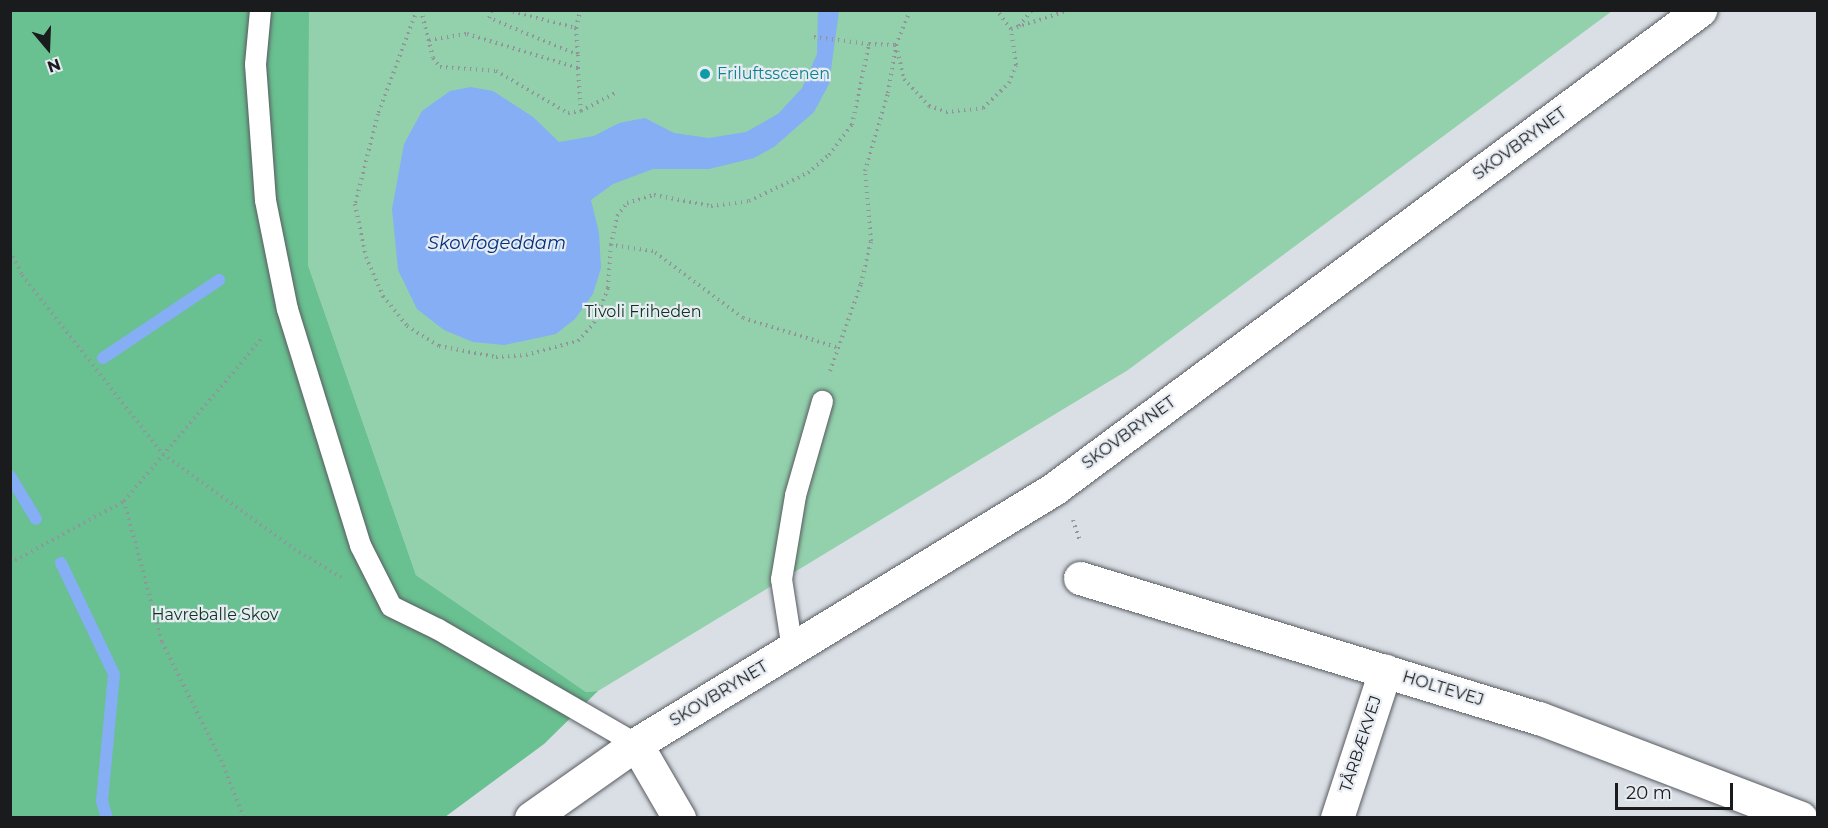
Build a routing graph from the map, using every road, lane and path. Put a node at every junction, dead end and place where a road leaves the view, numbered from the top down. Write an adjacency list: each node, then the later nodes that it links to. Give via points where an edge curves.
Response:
1 (260, 10): 24 (lane, via 255,64 265,200)
2 (419, 10): 15 (path); 22 (path, via 378,114 355,204 366,257 383,296 407,326 439,346 496,357 526,355 578,341 594,323 608,288)
3 (492, 10): 18 (path, via 489,18)
4 (507, 10): 12 (path)
5 (580, 10): 12 (path)
6 (910, 10): 17 (path)
7 (996, 10): 13 (path)
8 (1032, 10): 11 (path)
9 (1070, 10): 11 (path)
10 (1700, 10): 28 (street, SKOVBRYNET)
11 (1018, 27): 13 (path)
12 (576, 28): 18 (path)
13 (1011, 29): 17 (path, via 1016,56 1010,83 983,108 965,113 929,106 914,95 904,80)
14 (816, 37): 16 (path)
15 (429, 40): 19 (path, via 466,34); 21 (path, via 440,67 495,71 555,109)
16 (869, 44): 17 (path); 22 (path, via 852,124 829,155 808,172 749,201 731,204 711,206 654,195 641,197 627,203 617,216)
17 (896, 45): 25 (path, via 888,93 866,171 871,241 861,284)
18 (578, 55): 19 (path)
19 (578, 68): 21 (path)
20 (617, 92): 21 (path)
21 (581, 111)
22 (611, 245): 25 (path, via 653,251 744,318)
23 (10, 251): 27 (path, via 22,274)
24 (287, 309): 27 (path); 32 (lane, via 360,545)
25 (836, 347): 26 (path)
26 (822, 401): 33 (lane, via 795,495 781,579)
27 (163, 454): 29 (path); 32 (path, via 294,549)
28 (1055, 488): 31 (path, via 1080,533); 33 (street, SKOVBRYNET)
29 (124, 501): 30 (path); 36 (path, via 162,642 221,760)
30 (10, 563)
31 (1080, 578): 34 (street, HOLTEVEJ)
32 (391, 606): 35 (lane, via 438,628)
33 (792, 649): 35 (street, SKOVBRYNET)
34 (1385, 671): 39 (street, TÅRBÆKVEJ); 40 (street, HOLTEVEJ, via 1539,718)
35 (636, 744): 37 (street, SKOVBRYNET); 38 (street)
36 (244, 818)
37 (531, 818)
38 (679, 818)
39 (1337, 818)
40 (1801, 818)

